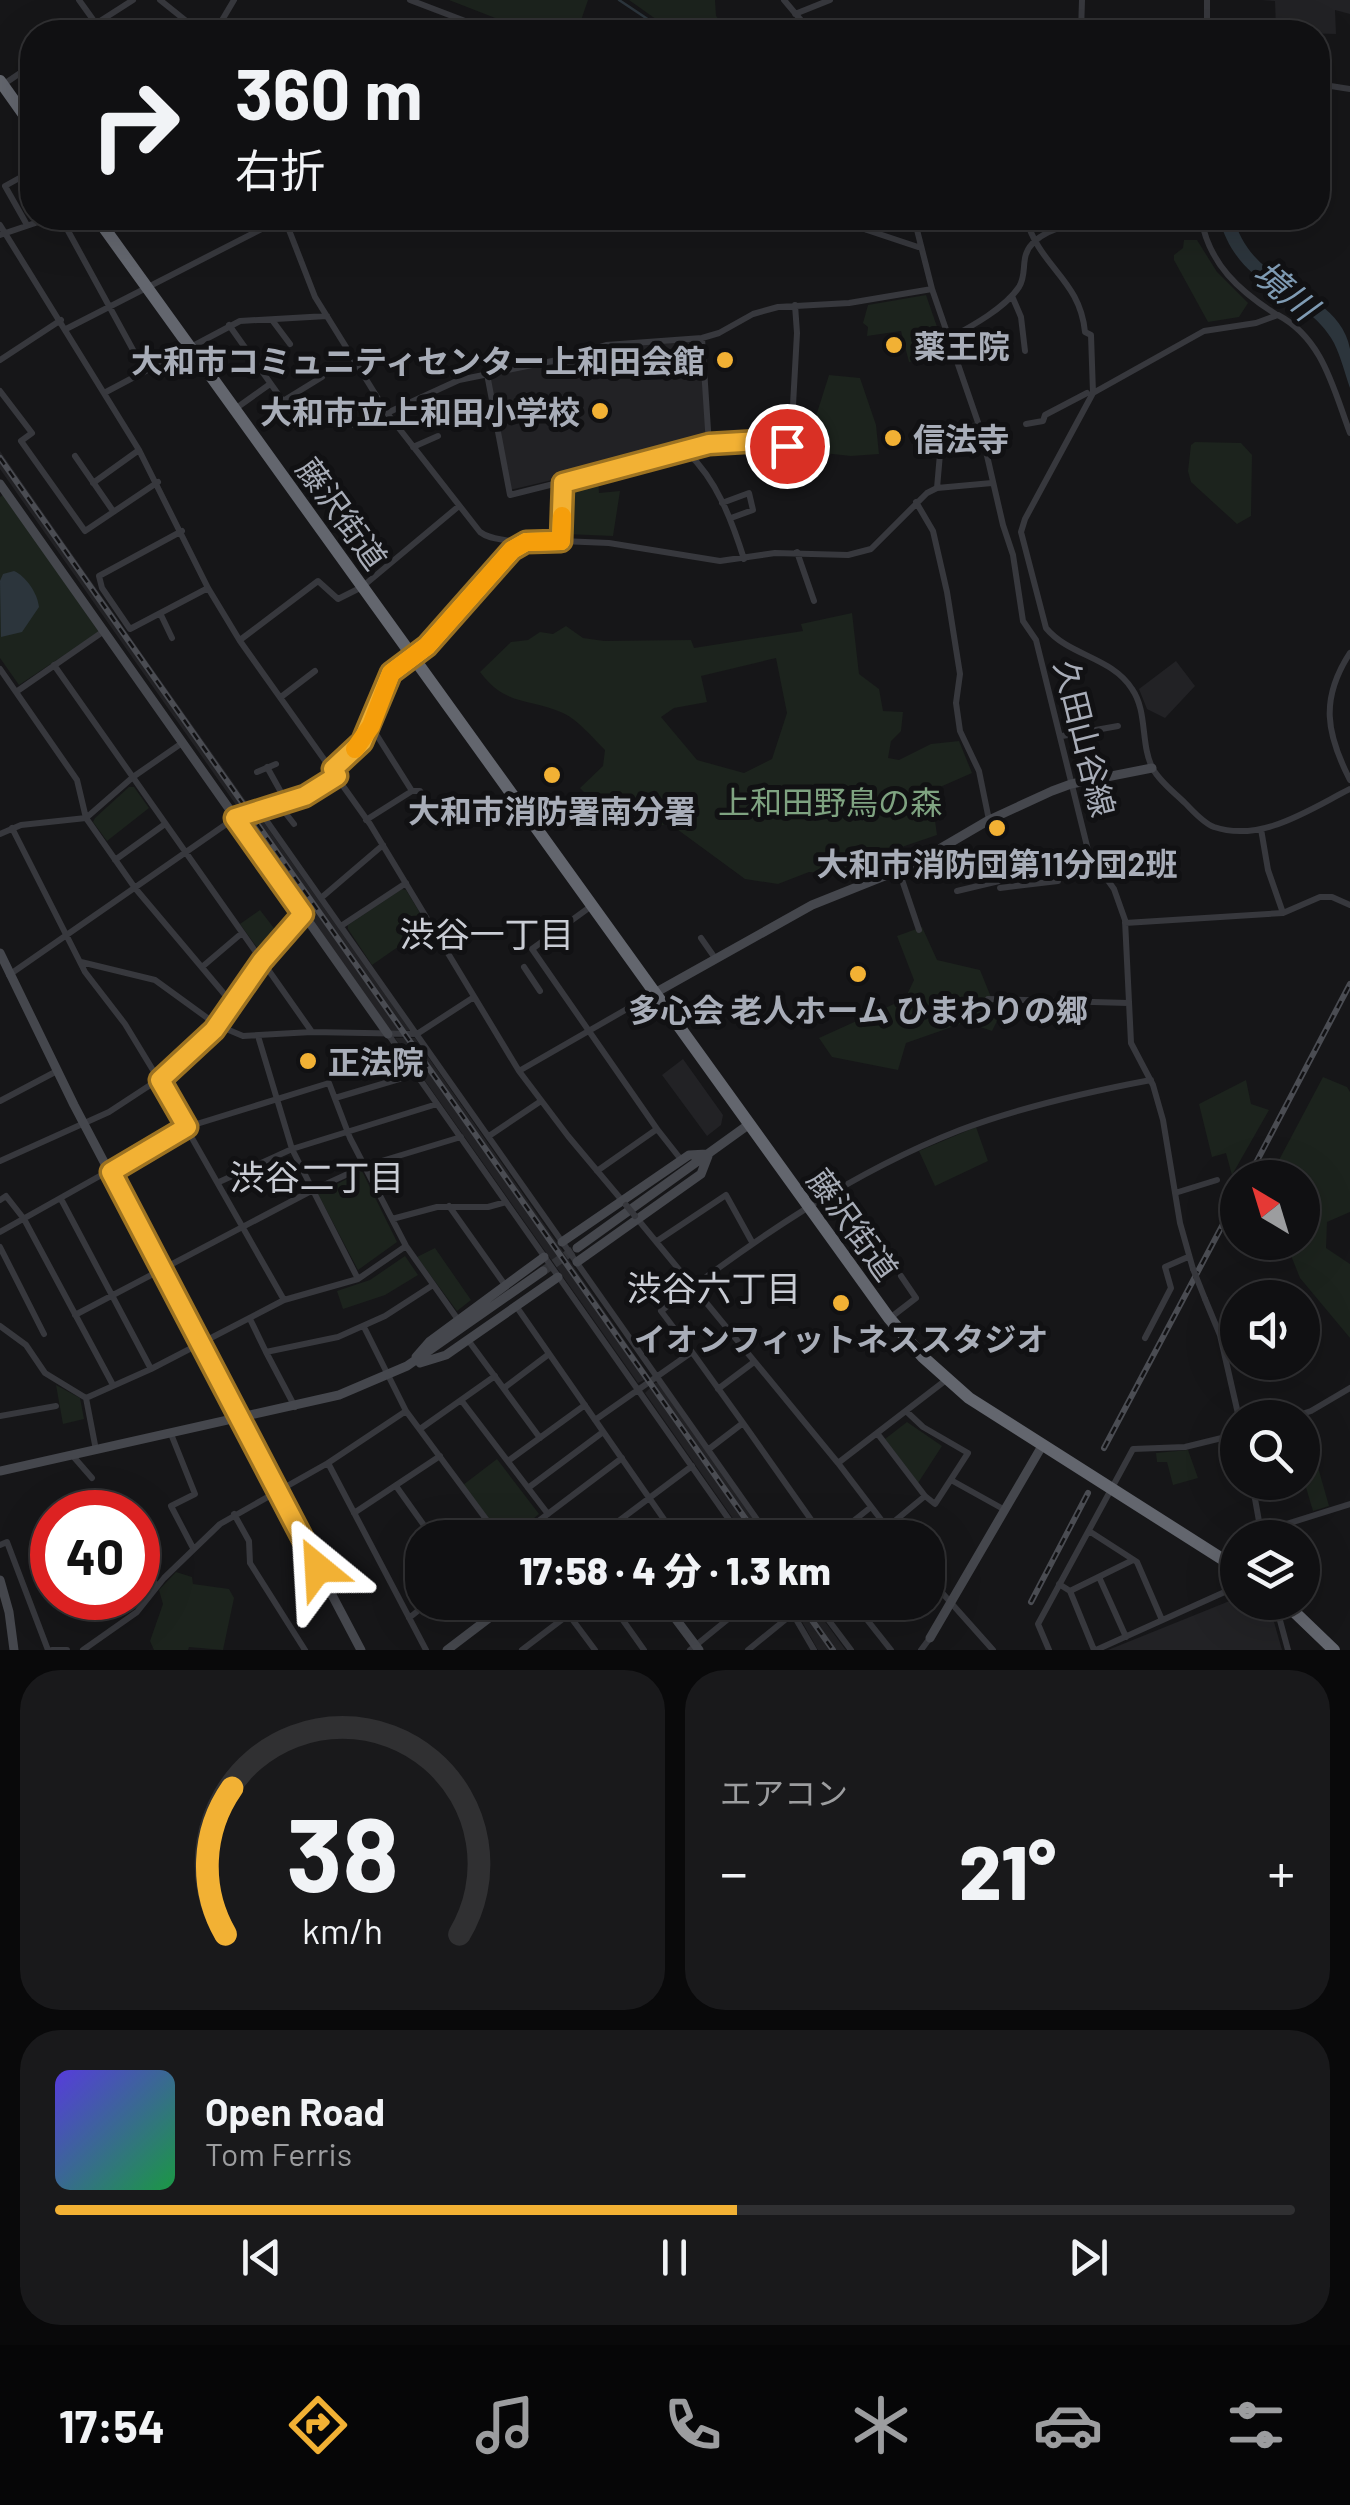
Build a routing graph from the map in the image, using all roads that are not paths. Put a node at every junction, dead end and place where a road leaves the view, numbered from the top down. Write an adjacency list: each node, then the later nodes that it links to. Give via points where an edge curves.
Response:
1 (134, 0): 9 (street)
2 (160, 0): 7 (street)
3 (181, 0): 7 (street)
4 (410, 0): 11 (street)
5 (784, 0): 8 (street)
6 (830, 0): 8 (street)
7 (175, 10): 10 (street)
8 (795, 14): 12 (street)
9 (102, 20)
10 (186, 20)
11 (462, 20)
12 (800, 20)
13 (1, 82): 14 (highway)
14 (20, 109)
15 (20, 178): 16 (street, via 6,186)
16 (20, 212)
17 (0, 226): 27 (street)
18 (67, 230): 35 (street)
19 (106, 230): 31 (highway, 藤沢街道)
20 (257, 230): 31 (street)
21 (290, 230): 37 (street)
22 (867, 230): 30 (street)
23 (916, 230): 30 (street, 久田山谷線)
24 (1030, 230): 28 (street)
25 (1058, 230): 28 (street)
26 (1205, 230): 36 (street, via 1229,278)
27 (3, 234): 29 (street); 39 (street)
28 (1034, 242): 33 (street); 54 (street, via 1083,309 1091,335)
29 (0, 244)
30 (919, 247): 32 (street, 久田山谷線)
31 (148, 288): 35 (street); 45 (highway, 藤沢街道)
32 (932, 290): 34 (street); 43 (street, 久田山谷線)
33 (1012, 296): 43 (street); 46 (street)
34 (796, 305): 42 (street, via 753,314); 62 (street, via 787,446)
35 (108, 306): 41 (street); 48 (street)
36 (1278, 315): 54 (street, via 1204,331); 60 (street, via 1312,341)
37 (326, 316): 38 (street); 56 (street)
38 (272, 319): 40 (street); 44 (street)
39 (60, 320): 41 (street); 47 (street)
40 (228, 326): 45 (street); 51 (street)
41 (66, 329): 53 (street)
42 (702, 338): 49 (street, via 606,345); 62 (street)
43 (950, 338): 59 (street, 久田山谷線)
44 (290, 344)
45 (189, 346): 48 (street); 55 (highway, 藤沢街道)
46 (1025, 351)
47 (0, 360)
48 (144, 370): 53 (street)
49 (486, 374): 56 (street); 69 (street, via 510,496)
50 (322, 377): 51 (street, via 283,401)
51 (270, 384): 55 (street)
52 (0, 391): 76 (street, via 32,433 20,441 85,531)
53 (105, 392): 64 (street)
54 (1090, 393): 57 (street, via 1044,421); 101 (street, via 1021,532 1046,628 1116,670 1134,691)
55 (234, 409): 83 (highway, 藤沢街道)
56 (385, 410): 58 (street); 63 (street)
57 (1026, 424)
58 (354, 425)
59 (979, 425): 70 (street, 久田山谷線); 72 (street, via 942,430)
60 (1350, 433)
61 (438, 436): 63 (street)
62 (709, 444): 65 (street)
63 (413, 448): 75 (street)
64 (140, 450): 67 (street); 68 (street)
65 (687, 452): 69 (street); 74 (street)
66 (75, 456): 68 (street)
67 (158, 482): 76 (street); 78 (street)
68 (93, 483): 76 (street)
69 (563, 483): 79 (street)
70 (992, 483): 72 (street); 99 (street, 久田山谷線, via 1024,621 1034,634)
71 (1, 487): 87 (street)
72 (937, 488): 73 (street)
73 (916, 502): 81 (street, via 871,549 848,555); 115 (street, via 933,531 944,577 960,674 960,731)
74 (722, 503): 77 (street); 77 (street, via 749,493 754,510)
75 (459, 506): 80 (street, via 488,539); 83 (street)
76 (113, 511)
77 (731, 518): 82 (street)
78 (182, 531): 84 (street); 86 (street, via 99,576 130,629)
79 (561, 541): 80 (street); 82 (street)
80 (519, 545): 91 (street)
81 (797, 552): 82 (street); 85 (street)
82 (744, 559)
83 (362, 587): 89 (street, via 338,600 318,581); 91 (highway, 藤沢街道)
84 (208, 588): 86 (street); 89 (street)
85 (814, 601)
86 (162, 615): 88 (street)
87 (104, 631): 92 (street); 100 (street)
88 (172, 638)
89 (240, 640): 96 (street)
90 (1350, 653): 105 (street, via 1332,688 1329,718)
91 (412, 658): 97 (street, via 391,673); 131 (highway, 藤沢街道)
92 (54, 665): 95 (street); 104 (street)
93 (0, 669): 95 (street)
94 (315, 671): 96 (street)
95 (16, 692): 112 (street, via 77,780)
96 (281, 697): 103 (street)
97 (371, 726): 103 (street); 108 (street)
98 (1118, 726): 99 (street)
99 (1062, 736): 106 (street, 久田山谷線)
100 (182, 743): 104 (street); 113 (street)
101 (1152, 768): 106 (street); 119 (street, via 1212,826)
102 (256, 772): 109 (street, via 272,766)
103 (335, 772): 109 (street); 114 (street)
104 (134, 777): 112 (street); 116 (street)
105 (1350, 780)
106 (1071, 784): 115 (street); 134 (street, 久田山谷線, via 1089,854 1114,889)
107 (1350, 788): 119 (street)
108 (412, 790): 110 (street); 114 (street)
109 (284, 804): 111 (street); 117 (street)
110 (429, 804)
111 (259, 810): 113 (street); 129 (street)
112 (86, 818): 118 (street); 123 (street)
113 (235, 818): 122 (street); 133 (street)
114 (366, 820): 121 (street)
115 (989, 820): 124 (street)
116 (165, 824): 122 (street); 123 (street)
117 (294, 824)
118 (12, 828): 120 (street); 138 (street)
119 (1261, 829): 132 (street)
120 (0, 834)
121 (383, 845): 126 (street); 129 (street)
122 (185, 853): 127 (street); 137 (street)
123 (115, 860): 127 (street)
124 (898, 871): 136 (street); 141 (street, via 812,905)
125 (1058, 880): 128 (street)
126 (406, 883): 135 (street); 151 (street)
127 (135, 888): 138 (street); 145 (street)
128 (957, 891)
129 (322, 898): 135 (street)
130 (1350, 905): 132 (street, via 1320,897)
131 (591, 906): 146 (street, via 532,948); 150 (highway, 藤沢街道)
132 (1283, 913): 134 (street)
133 (303, 914): 142 (street); 158 (street)
134 (1126, 924): 154 (street, 久田山谷線)
135 (342, 926): 159 (street)
136 (919, 930)
137 (242, 933): 142 (street); 145 (street)
138 (67, 935): 143 (street); 147 (street)
139 (701, 938): 141 (street)
140 (0, 953): 147 (street)
141 (714, 958): 150 (street)
142 (262, 961): 153 (street); 157 (street)
143 (80, 962): 155 (street, via 155,980); 164 (street)
144 (524, 966): 148 (street)
145 (202, 967): 153 (street)
146 (546, 969): 148 (street); 156 (street)
147 (9, 975): 161 (street)
148 (532, 979): 149 (street)
149 (540, 991)
150 (653, 994): 156 (street); 172 (highway, 藤沢街道)
151 (474, 997): 159 (street); 162 (street)
152 (988, 999): 154 (street)
153 (231, 1002): 155 (street)
154 (1128, 1003): 165 (street, 久田山谷線, via 1132,1043)
155 (217, 1026): 160 (street); 164 (street)
156 (589, 1031): 162 (street); 174 (street)
157 (312, 1032): 158 (street); 160 (street)
158 (388, 1034): 159 (street); 163 (street)
159 (417, 1034): 176 (street)
160 (258, 1036): 167 (street)
161 (56, 1071): 168 (street); 171 (street)
162 (519, 1072): 169 (street)
163 (416, 1074): 166 (street); 170 (street)
164 (160, 1080): 171 (street); 173 (street)
165 (1152, 1080): 188 (street, 久田山谷線); 194 (street, via 959,1131)
166 (336, 1098): 167 (street, via 329,1083); 175 (street)
167 (276, 1100): 173 (street); 178 (street)
168 (0, 1101)
169 (541, 1101): 176 (street); 183 (street)
170 (437, 1104): 175 (street); 177 (street)
171 (84, 1124): 181 (street); 184 (street)
172 (748, 1126): 179 (street); 194 (highway, 藤沢街道)
173 (187, 1127): 184 (street); 186 (street)
174 (657, 1128): 180 (street); 183 (street)
175 (350, 1132): 178 (street); 182 (street)
176 (489, 1136): 200 (street)
177 (460, 1137): 182 (street); 191 (street)
178 (292, 1149): 186 (street); 187 (street)
179 (710, 1154): 192 (street, via 690,1155); 195 (street, via 701,1174); 205 (street)
180 (679, 1157)
181 (0, 1161)
182 (365, 1166): 187 (street); 197 (street)
183 (597, 1170): 192 (street)
184 (111, 1172): 189 (street); 209 (street)
185 (1217, 1180): 188 (street)
186 (219, 1182): 198 (street)
187 (313, 1190): 198 (street); 213 (street)
188 (1176, 1193): 207 (street, 久田山谷線)
189 (61, 1199): 196 (street); 217 (street)
190 (0, 1200): 196 (street, via 6,1196)
191 (506, 1202): 193 (street); 206 (street)
192 (624, 1203): 195 (street, bridge); 200 (street)
193 (449, 1206): 197 (street); 215 (street)
194 (810, 1209): 202 (street); 221 (highway, 藤沢街道)
195 (636, 1217): 201 (street); 208 (street)
196 (24, 1219): 199 (street); 220 (street)
197 (392, 1219): 203 (street)
198 (244, 1226): 209 (street); 218 (street)
199 (0, 1232)
200 (562, 1242): 208 (street)
201 (657, 1242): 202 (street, via 726,1195); 216 (street)
202 (752, 1242): 216 (street)
203 (406, 1246): 213 (street); 214 (street)
204 (0, 1247): 226 (street)
205 (577, 1248)
206 (544, 1257): 212 (street); 215 (street)
207 (1188, 1258): 227 (street, via 1165,1267 1171,1288); 247 (street, 久田山谷線, bridge, via 1220,1335)
208 (577, 1262): 238 (street)
209 (161, 1270): 217 (street); 229 (street)
210 (543, 1272): 234 (street)
211 (902, 1276): 221 (street, via 916,1298)
212 (558, 1277): 219 (street); 244 (street)
213 (358, 1278): 218 (street)
214 (433, 1284): 223 (street); 225 (street)
215 (506, 1286): 223 (street)
216 (692, 1287): 231 (street, via 661,1311); 233 (street)
217 (112, 1296): 220 (street); 235 (street)
218 (284, 1300): 222 (street)
219 (516, 1306): 228 (street); 232 (street)
220 (75, 1315): 240 (street)
221 (889, 1318): 239 (highway, 藤沢街道)
222 (250, 1319): 229 (street); 230 (street)
223 (459, 1320): 234 (street)
224 (0, 1326): 245 (street, via 26,1345 46,1373)
225 (364, 1327): 230 (street); 236 (street)
226 (44, 1334)
227 (1145, 1338)
228 (468, 1339): 234 (street); 237 (street)
229 (201, 1344): 235 (street); 255 (street)
230 (266, 1352): 251 (street)
231 (692, 1352): 238 (street); 242 (street)
232 (549, 1354): 241 (street); 249 (street)
233 (754, 1362): 242 (street); 271 (street)
234 (407, 1366): 236 (street)
235 (151, 1369): 240 (street)
236 (390, 1375): 251 (street); 252 (street)
237 (495, 1376): 241 (street); 246 (street)
238 (658, 1376): 244 (street); 266 (street)
239 (946, 1380): 253 (street); 264 (highway, 藤沢街道)
240 (113, 1386): 245 (street)
241 (504, 1388): 262 (street)
242 (718, 1388): 257 (street)
243 (1350, 1388): 250 (street)
244 (638, 1390): 256 (street); 273 (street)
245 (86, 1398): 265 (street)
246 (461, 1400): 258 (street); 270 (street)
247 (1234, 1400)
248 (56, 1406): 254 (street)
249 (585, 1406): 256 (street); 262 (street)
250 (1320, 1406)
251 (295, 1407): 255 (street)
252 (406, 1410): 258 (street); 272 (street)
253 (906, 1411): 260 (street); 276 (street, via 968,1453)
254 (0, 1416)
255 (240, 1419): 261 (street); 280 (street)
256 (595, 1420): 259 (street)
257 (744, 1424): 266 (street); 296 (street)
258 (420, 1430): 268 (street)
259 (604, 1432): 269 (street); 279 (street)
260 (877, 1433): 271 (street); 281 (street)
261 (171, 1434): 265 (street); 303 (street, via 195,1494 171,1506)
262 (540, 1438): 270 (street)
263 (1220, 1438): 278 (street, via 1133,1449)
264 (1042, 1446): 278 (highway, 藤沢街道); 285 (street)
265 (96, 1450): 267 (street)
266 (709, 1450): 295 (street)
267 (72, 1455): 274 (street); 275 (street)
268 (440, 1456): 277 (street); 290 (street)
269 (622, 1458): 282 (street); 288 (street)
270 (508, 1461): 279 (street)
271 (838, 1463): 284 (street)
272 (328, 1464): 280 (street); 286 (street)
273 (692, 1466): 282 (street); 294 (street)
274 (0, 1471)
275 (92, 1478)
276 (951, 1480): 281 (street, via 935,1504); 285 (street)
277 (396, 1486): 286 (street); 289 (street)
278 (1112, 1487): 301 (street); 304 (highway, 藤沢街道)
279 (528, 1488): 288 (street)
280 (278, 1490): 287 (street); 340 (street)
281 (925, 1496): 299 (street)
282 (650, 1498): 292 (street); 293 (street)
283 (1350, 1504): 300 (street)
284 (871, 1507): 297 (street); 298 (street)
285 (1004, 1510): 314 (street)
286 (354, 1513): 315 (street)
287 (234, 1514): 303 (street); 339 (street, via 246,1530 250,1562)
288 (548, 1514): 291 (street)
289 (420, 1520)
290 (487, 1520)
291 (540, 1520)
292 (626, 1520)
293 (665, 1520)
294 (730, 1520)
295 (758, 1520)
296 (811, 1520)
297 (855, 1520)
298 (880, 1520)
299 (897, 1520)
300 (1305, 1520)
301 (1088, 1531): 305 (street); 309 (street)
302 (0, 1546): 336 (street, via 7,1542)
303 (193, 1548): 308 (street)
304 (1220, 1557)
305 (1133, 1560): 306 (street); 327 (street)
306 (1100, 1576): 310 (street); 331 (street)
307 (0, 1580): 313 (street)
308 (160, 1583)
309 (1059, 1584): 310 (street); 352 (street, via 1038,1624)
310 (1070, 1592): 353 (street)
311 (1220, 1594): 327 (street)
312 (945, 1596): 314 (street)
313 (3, 1598): 335 (street)
314 (951, 1603): 332 (street); 351 (street)
315 (405, 1610)
316 (126, 1620): 338 (street)
317 (410, 1620): 341 (street)
318 (487, 1620): 333 (street)
319 (561, 1620): 342 (street)
320 (573, 1620): 343 (street)
321 (623, 1620): 344 (street)
322 (675, 1620): 334 (street)
323 (728, 1620): 334 (street)
324 (785, 1620): 345 (street)
325 (798, 1620): 346 (street)
326 (828, 1620): 347 (street)
327 (1162, 1620): 331 (street)
328 (1280, 1620): 354 (street)
329 (1303, 1620): 355 (highway)
330 (868, 1621): 348 (street)
331 (1126, 1636): 353 (street)
332 (930, 1638): 349 (street); 350 (street)
333 (449, 1649)
334 (695, 1649)
335 (14, 1650)
336 (50, 1650): 337 (street)
337 (67, 1650)
338 (83, 1650)
339 (305, 1650)
340 (361, 1650)
341 (426, 1650)
342 (522, 1650)
343 (595, 1650)
344 (644, 1650)
345 (748, 1650)
346 (814, 1650)
347 (850, 1650)
348 (891, 1650)
349 (921, 1650)
350 (934, 1650)
351 (993, 1650)
352 (1049, 1650)
353 (1095, 1650)
354 (1288, 1650)
355 (1334, 1650)

